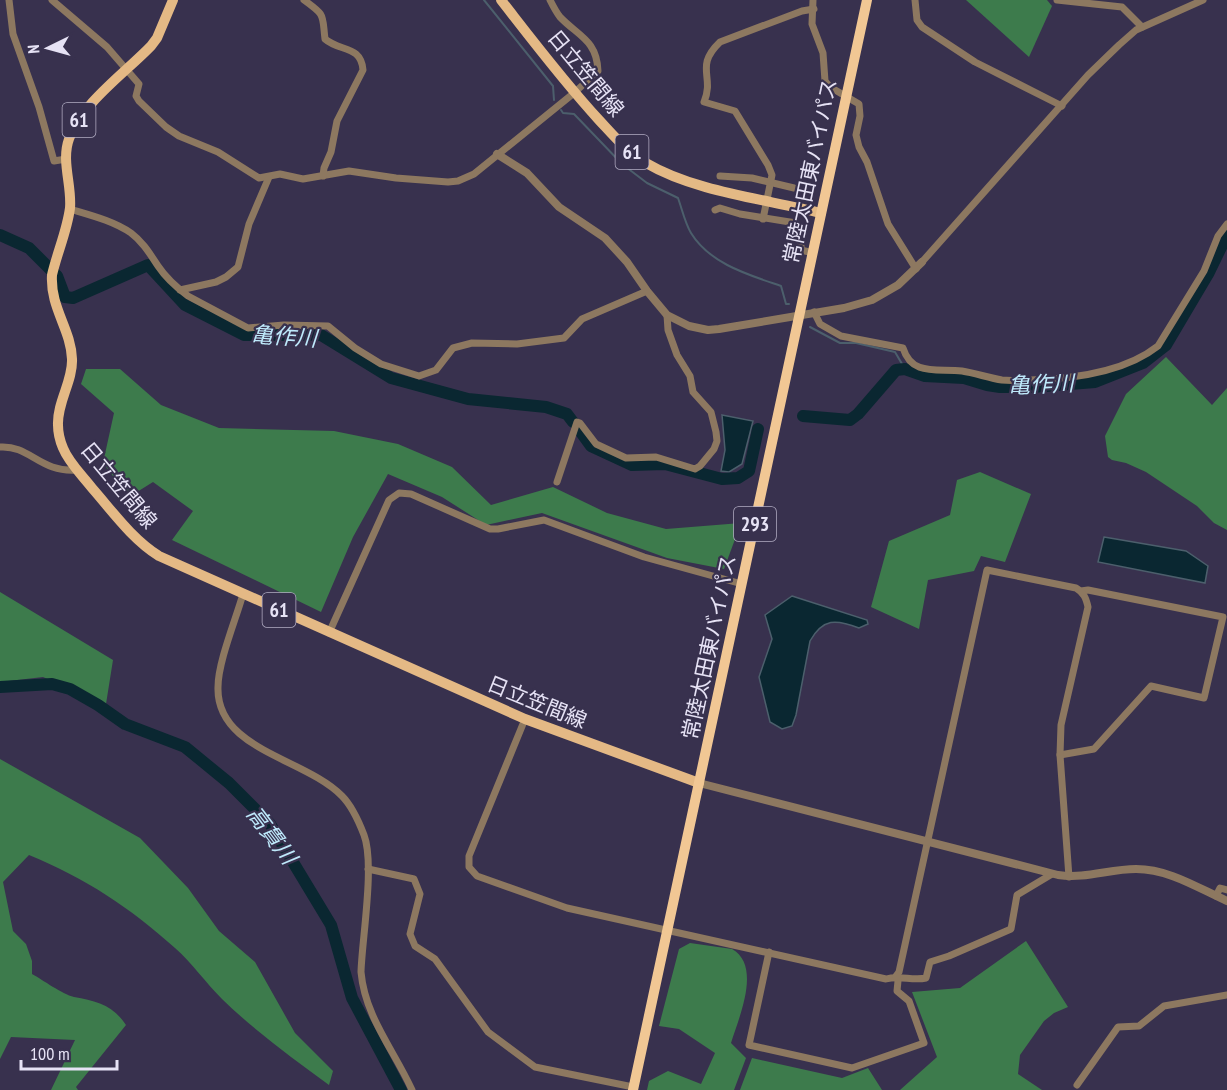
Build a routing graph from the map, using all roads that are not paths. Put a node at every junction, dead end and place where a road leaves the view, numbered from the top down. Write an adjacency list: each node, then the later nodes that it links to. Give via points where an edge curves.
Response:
1 (9, 0): 19 (street, via 13,34 54,161)
2 (52, 0): 14 (street, via 107,47)
3 (173, 0): 14 (main road, 日立笠間線 / 61, via 157,38)
4 (304, 0): 20 (street, via 323,16 325,39 358,54 363,70 337,121)
5 (501, 0): 15 (main road, 日立笠間線 / 61)
6 (550, 0): 15 (street, via 559,16 596,53 598,71)
7 (813, 0): 12 (street)
8 (867, 0): 16 (highway, 常陸太田東バイパス / 293)
9 (915, 0): 17 (street, via 916,20 922,27 975,62)
10 (1057, 0): 13 (street, via 1122,7)
11 (1203, 0): 13 (street)
12 (814, 9): 16 (street, via 812,24 823,53 825,81); 23 (street, via 720,42 706,63 708,92 704,102 735,111 768,165)
13 (1142, 27): 17 (street, via 1088,75)
14 (126, 70): 19 (main road, 日立笠間線 / 61, via 84,112 68,140); 22 (street, via 139,84 139,101 179,136 218,152 259,178)
15 (574, 93): 18 (street); 27 (main road, 日立笠間線 / 61, via 620,143 645,163 712,188)
16 (846, 96): 27 (highway, 常陸太田東バイパス / 293); 31 (street, via 860,104 856,135 881,209)
17 (1062, 106): 31 (street)
18 (497, 154): 20 (street, via 474,174 458,181 349,171); 33 (street, via 527,173 559,207 605,238)
19 (66, 159): 25 (main road, 日立笠間線 / 61)
20 (323, 176): 22 (street)
21 (720, 176): 23 (street)
22 (269, 177): 32 (street, via 249,224 238,267 216,282)
23 (771, 182): 24 (street); 28 (street)
24 (794, 188)
25 (69, 209): 32 (street, via 131,233); 37 (main road, 日立笠間線 / 61, via 52,273 54,302 72,360 58,427 63,447)
26 (715, 210): 28 (street)
27 (821, 213): 30 (highway, 常陸太田東バイパス / 293)
28 (763, 219): 30 (street, via 796,223 801,250)
29 (1227, 224): 34 (street, via 1204,271 1158,345 1149,353 1111,368 1071,378 1005,380 914,366 906,359 903,348 841,336 820,324)
30 (813, 254): 39 (highway, 常陸太田東バイパス / 293)
31 (919, 266): 34 (street, via 898,285 872,300)
32 (180, 290): 33 (street, via 248,328 328,326 381,364 419,376 436,370 453,348 472,343 517,344 564,338 582,319)
33 (647, 291): 35 (street)
34 (814, 312): 35 (street, via 708,330 688,326)
35 (667, 315): 38 (street, via 672,343 690,375 693,392 711,412 717,436 714,448 695,469 656,457 626,458 597,444 577,422)
36 (0, 447): 37 (street, via 18,448 54,469)
37 (77, 470): 41 (main road, 日立笠間線 / 61, via 147,548)
38 (557, 482)
39 (742, 584): 42 (street, via 644,557 544,520 485,528 406,492 389,500); 45 (highway, 常陸太田東バイパス / 293)
40 (1082, 591): 44 (street, via 1088,607 1061,725); 44 (street, via 1222,617 1204,698 1151,686 1094,749); 46 (street, via 987,570)
41 (243, 594): 42 (main road, 日立笠間線 / 61); 47 (street, via 219,673 219,704 226,720 247,741 299,766 343,797 366,838)
42 (329, 633): 43 (main road, 日立笠間線 / 61)
43 (525, 719): 45 (main road, 日立笠間線 / 61); 53 (street, via 469,856 472,872 560,906)
44 (1060, 755): 49 (street)
45 (699, 783): 46 (street); 53 (highway, 常陸太田東バイパス / 293)
46 (928, 842): 48 (street); 55 (street)
47 (368, 869): 58 (street, via 414,879 420,894 410,934 415,946 435,959 488,1032 535,1067); 59 (street, via 362,989 368,1008)
48 (1052, 874): 49 (street); 55 (street, via 1017,895 1011,928 930,962 926,978)
49 (1070, 877): 51 (street, via 1146,870 1170,875)
50 (1227, 890): 51 (street, via 1220,888)
51 (1216, 896): 52 (street)
52 (1227, 901)
53 (668, 930): 54 (street); 58 (highway, 常陸太田東バイパス / 293)
54 (769, 952): 55 (street, via 886,978); 55 (street, via 749,1045 852,1068 924,1043 909,1001 897,991)
55 (896, 976)
56 (1227, 995): 57 (street, via 1164,1006 1139,1026 1118,1027)
57 (1077, 1086)
58 (633, 1089)
59 (412, 1090)

